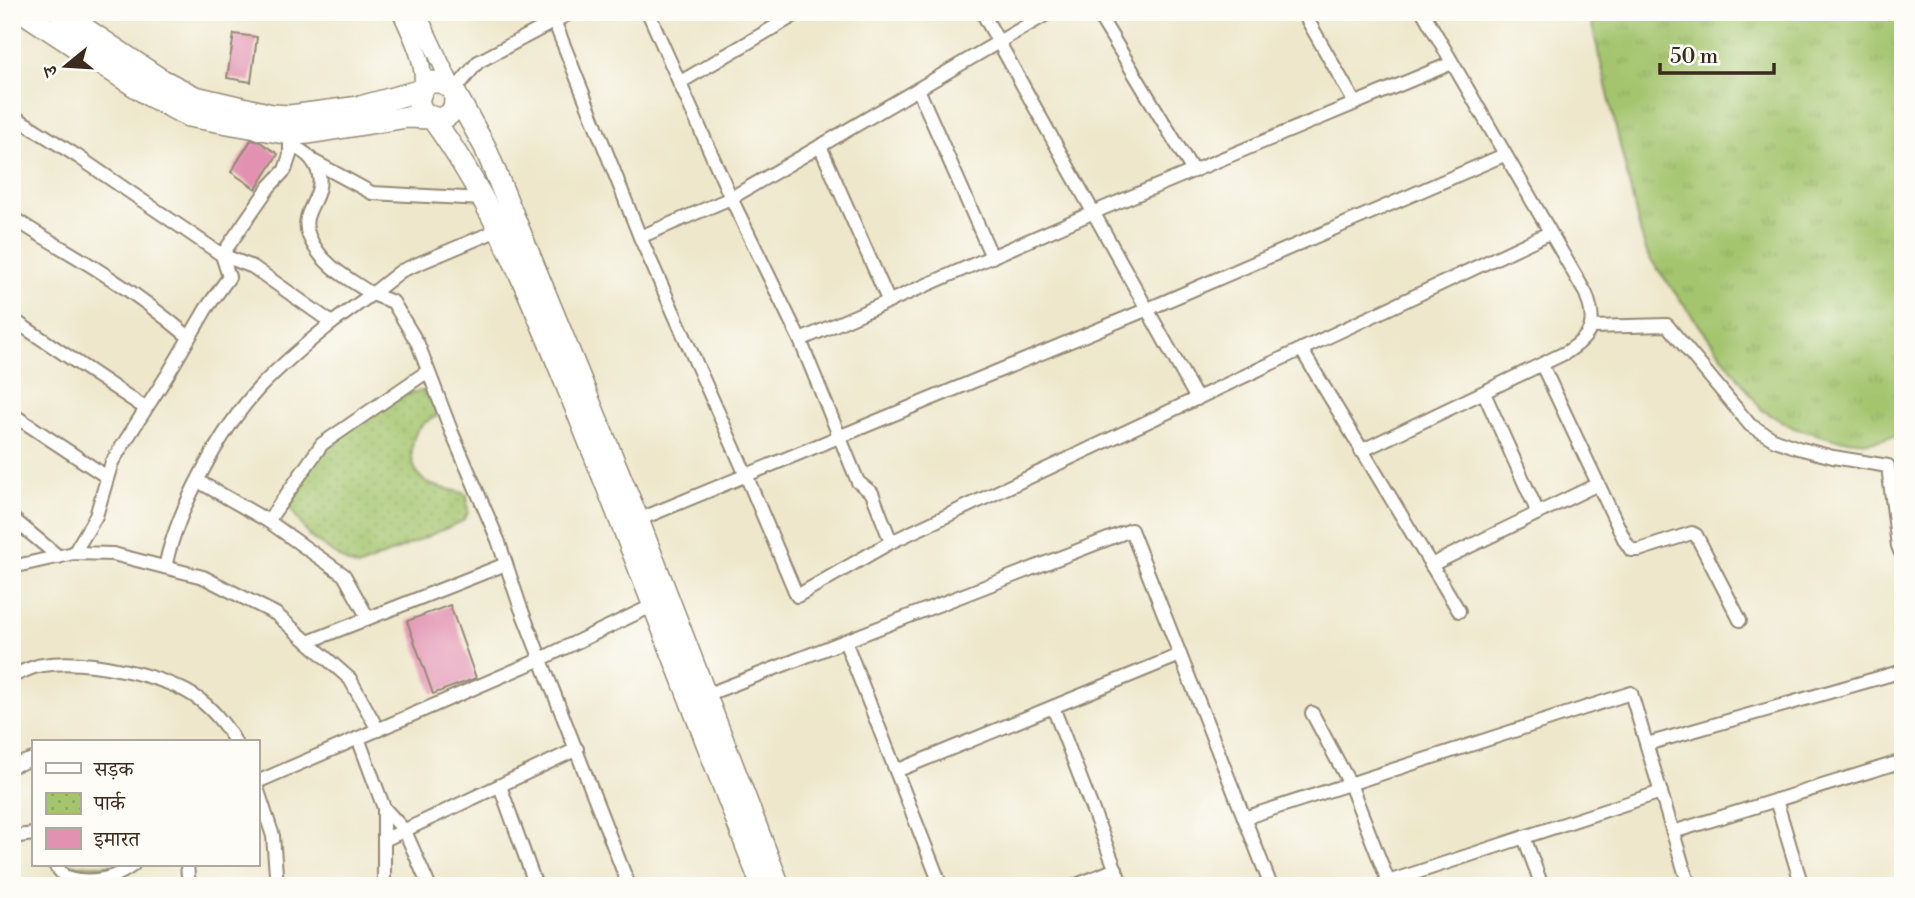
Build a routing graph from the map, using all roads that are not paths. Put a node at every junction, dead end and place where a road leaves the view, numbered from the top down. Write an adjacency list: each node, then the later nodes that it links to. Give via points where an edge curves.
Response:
1 (23, 12): 23 (highway, via 188,116)
2 (60, 12): 23 (highway, via 195,97 272,115)
3 (401, 12): 18 (street, via 419,55)
4 (417, 12): 19 (street)
5 (572, 12): 13 (street)
6 (648, 12): 16 (street)
7 (800, 12): 16 (street)
8 (982, 12): 14 (street)
9 (1050, 12): 14 (street)
10 (1097, 12): 27 (street)
11 (1303, 12): 20 (street)
12 (1423, 12): 15 (street)
13 (555, 23): 19 (street, via 478,62); 34 (street)
14 (1000, 41): 17 (street); 30 (street)
15 (1452, 63): 20 (street); 25 (street)
16 (679, 83): 28 (street)
17 (918, 89): 24 (street); 36 (street)
18 (422, 90): 19 (highway, via 437,81); 22 (highway, via 419,106); 23 (highway)
19 (454, 91): 22 (highway, via 454,109 441,119); 60 (highway, via 485,147)
20 (1355, 103): 27 (street)
21 (12, 116): 35 (street)
22 (432, 118): 23 (highway, via 407,117 309,133); 29 (highway, via 459,155)
23 (290, 125): 26 (street, via 296,148); 35 (street, via 285,170)
24 (820, 146): 28 (street); 38 (street)
25 (1504, 155): 33 (street); 39 (street)
26 (315, 162): 29 (street, via 372,192); 37 (street, via 320,183 305,218 309,236 332,269)
27 (1194, 171): 30 (street)
28 (731, 198): 34 (street); 44 (street)
29 (482, 200): 32 (highway)
30 (1092, 213): 36 (street); 39 (street)
31 (12, 217): 43 (street, via 108,276)
32 (498, 230): 37 (street, via 401,271); 70 (highway)
33 (1549, 233): 42 (street, via 1586,294 1593,313); 45 (street)
34 (640, 237): 54 (street)
35 (222, 255): 41 (street, via 254,267); 43 (street, via 229,277)
36 (992, 257): 38 (street)
37 (372, 294): 41 (street); 47 (street, via 393,302)
38 (889, 302): 44 (street)
39 (1148, 309): 49 (street); 52 (street)
40 (12, 318): 50 (street)
41 (332, 323): 56 (street, via 258,389)
42 (1591, 327): 46 (street, via 1583,341); 65 (street, via 1667,325 1750,425 1798,448 1888,466)
43 (189, 337): 50 (street)
44 (800, 340): 52 (street)
45 (1301, 349): 49 (street); 53 (street)
46 (1542, 365): 48 (street); 57 (street)
47 (428, 371): 61 (street, via 322,444); 66 (street)
48 (1484, 393): 53 (street); 58 (street)
49 (1197, 398): 62 (street)
50 (145, 408): 55 (street)
51 (12, 414): 55 (street)
52 (839, 437): 54 (street); 62 (street, via 858,482 872,494)
53 (1361, 451): 67 (street)
54 (746, 475): 60 (street); 62 (street, via 797,596)
55 (107, 477): 63 (street, via 96,516)
56 (198, 481): 61 (street); 69 (street)
57 (1598, 484): 58 (street); 73 (street, via 1631,550 1684,534 1696,535)
58 (1538, 513): 67 (street)
59 (12, 518): 64 (street)
60 (638, 520): 70 (highway)
61 (268, 521): 72 (street, via 344,576)
62 (891, 542)
63 (74, 554): 64 (street); 69 (street, via 113,554)
64 (59, 557): 68 (street)
65 (1903, 558)
66 (506, 564): 72 (street); 77 (street)
67 (1431, 565): 71 (street)
68 (12, 567)
69 (165, 567): 75 (street, via 203,576 276,614)
70 (661, 602): 77 (street); 80 (highway); 117 (highway)
71 (1459, 611)
72 (368, 618): 75 (street)
73 (1740, 620)
74 (845, 641): 76 (street, via 1132,530); 80 (street); 91 (street)
75 (308, 642): 83 (street, via 350,679)
76 (1180, 655): 81 (street); 99 (street)
77 (541, 659): 83 (street); 87 (street)
78 (1903, 671): 86 (street)
79 (12, 676): 85 (street, via 43,665 105,665 163,682 200,701)
80 (706, 695): 118 (highway)
81 (1053, 707): 91 (street); 109 (street)
82 (1312, 713): 93 (street)
83 (378, 730): 84 (street)
84 (358, 738): 92 (street); 98 (street)
85 (234, 740)
86 (1647, 744): 93 (street, via 1631,693); 95 (street)
87 (576, 749): 94 (street); 116 (street)
88 (32, 759): 90 (street)
89 (1903, 761): 97 (street)
90 (12, 766)
91 (896, 771): 119 (street)
92 (259, 781)
93 (1350, 784): 99 (street); 110 (street)
94 (500, 786): 100 (street); 115 (street)
95 (1661, 792): 101 (street); 104 (street)
96 (259, 794): 112 (street, via 273,836)
97 (1776, 800): 101 (street); 125 (street)
98 (384, 808): 100 (street); 105 (street)
99 (1244, 818): 122 (street)
100 (405, 831): 105 (street); 114 (street)
101 (1673, 832): 124 (street)
102 (32, 834): 103 (street)
103 (12, 837)
104 (1524, 837): 110 (street); 123 (street)
105 (384, 840): 113 (street)
106 (56, 866): 107 (street, via 65,877 88,881 105,880)
107 (131, 866)
108 (187, 866): 111 (street)
109 (1116, 869): 120 (street); 121 (street)
110 (1389, 884)
111 (188, 886)
112 (277, 886)
113 (384, 886)
114 (429, 886)
115 (536, 886)
116 (629, 886)
117 (762, 886)
118 (779, 886)
119 (941, 886)
120 (1074, 886)
121 (1122, 886)
122 (1271, 886)
123 (1542, 886)
124 (1689, 886)
125 (1802, 886)

